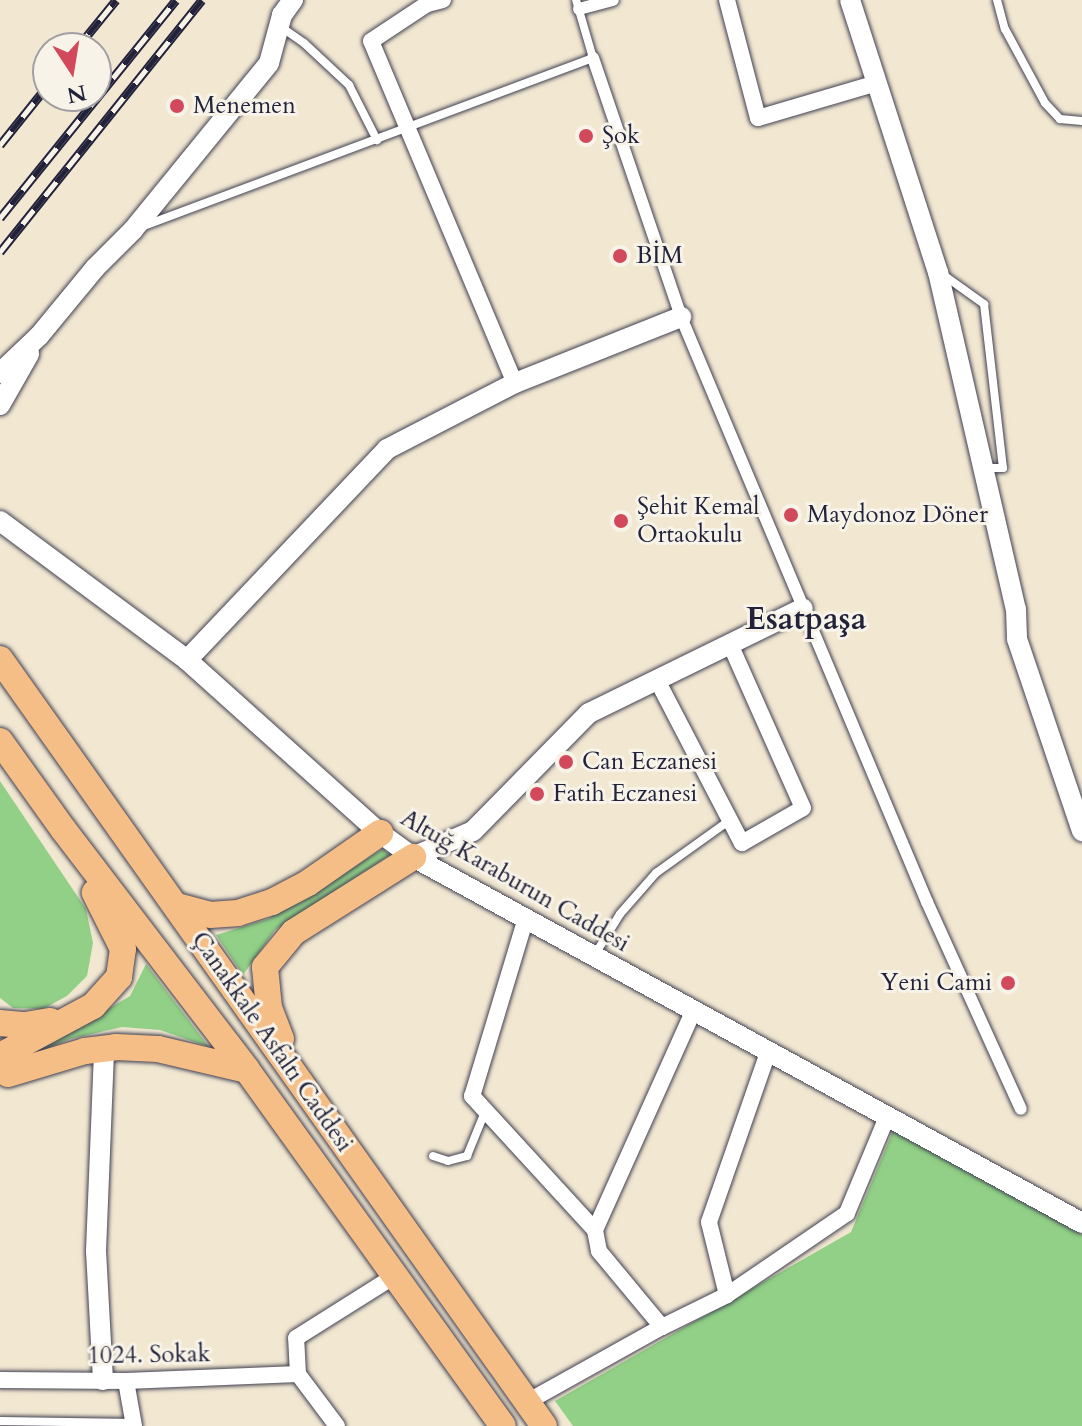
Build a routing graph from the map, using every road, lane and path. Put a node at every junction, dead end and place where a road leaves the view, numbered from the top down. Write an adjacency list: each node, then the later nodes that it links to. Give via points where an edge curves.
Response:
1 (293, 0): 8 (street)
2 (443, 0): 12 (street, via 427,4 371,41)
3 (613, 0): 7 (street)
4 (727, 0): 10 (street, via 758,118)
5 (850, 0): 10 (street)
6 (997, 0): 11 (lane, via 1005,29 1045,103 1060,119)
7 (578, 4): 9 (lane)
8 (279, 26): 13 (lane, via 349,85); 14 (street, via 269,63)
9 (593, 58): 12 (lane); 16 (street)
10 (877, 83): 15 (street)
11 (1082, 121)
12 (410, 127): 13 (lane); 19 (street)
13 (377, 140): 14 (lane)
14 (133, 230): 17 (street)
15 (938, 272): 21 (street); 21 (lane, via 984,304 1003,468)
16 (681, 317): 19 (street); 23 (street)
17 (39, 336): 18 (street); 20 (street)
18 (0, 373)
19 (515, 383): 26 (street, via 387,449)
20 (0, 405)
21 (986, 468): 31 (street, via 1016,609 1017,639)
22 (0, 521): 26 (street, Altuğ Karaburun Caddesi)
23 (803, 608): 24 (street); 45 (street)
24 (730, 644): 27 (street); 29 (street, via 803,808 742,843)
25 (0, 659): 34 (highway, Çanakkale Asfaltı Caddesi)
26 (187, 660): 32 (street, Altuğ Karaburun Caddesi)
27 (657, 680): 29 (street); 33 (street, via 589,713 473,831)
28 (0, 741): 30 (highway, Çanakkale Asfaltı Caddesi)
29 (730, 820): 36 (lane, via 656,873 620,914)
30 (63, 829): 38 (highway, via 124,959 113,987 93,1006); 43 (highway, Çanakkale Asfaltı Caddesi)
31 (1082, 831)
32 (380, 833): 33 (street, Altuğ Karaburun Caddesi); 34 (highway, via 272,902 210,915)
33 (413, 857): 35 (street, Altuğ Karaburun Caddesi); 44 (highway, via 294,932 265,967 269,1008)
34 (177, 906): 44 (highway, Çanakkale Asfaltı Caddesi)
35 (525, 921): 36 (street, Altuğ Karaburun Caddesi); 46 (street, via 472,1096)
36 (593, 958): 37 (street, Altuğ Karaburun Caddesi)
37 (693, 1012): 41 (street, Altuğ Karaburun Caddesi); 50 (street)
38 (70, 1016): 39 (highway, via 25,1025); 42 (highway)
39 (0, 1023)
40 (104, 1049): 42 (highway); 43 (highway, via 158,1049); 56 (street, via 96,1251)
41 (768, 1053): 47 (street, Altuğ Karaburun Caddesi); 52 (street, via 709,1222)
42 (2, 1069)
43 (247, 1070): 51 (highway, Çanakkale Asfaltı Caddesi)
44 (296, 1075): 58 (highway, Çanakkale Asfaltı Caddesi)
45 (1021, 1109)
46 (485, 1111): 48 (lane, via 467,1156 448,1161); 50 (street)
47 (887, 1117): 49 (street, Altuğ Karaburun Caddesi); 52 (street, via 847,1213)
48 (433, 1156)
49 (1082, 1223)
50 (595, 1230): 53 (street, via 599,1251)
51 (396, 1275): 54 (street, via 296,1338); 62 (highway, Çanakkale Asfaltı Caddesi)
52 (727, 1295): 53 (street)
53 (662, 1327): 58 (street)
54 (298, 1374): 57 (street, 1024. Sokak); 61 (street)
55 (0, 1380): 56 (street, 1024. Sokak)
56 (103, 1380): 57 (street, 1024. Sokak)
57 (126, 1381): 60 (street)
58 (527, 1402): 63 (highway, Çanakkale Asfaltı Caddesi)
59 (0, 1421): 60 (lane)
60 (134, 1424)
61 (337, 1426)
62 (503, 1426)
63 (544, 1426)

